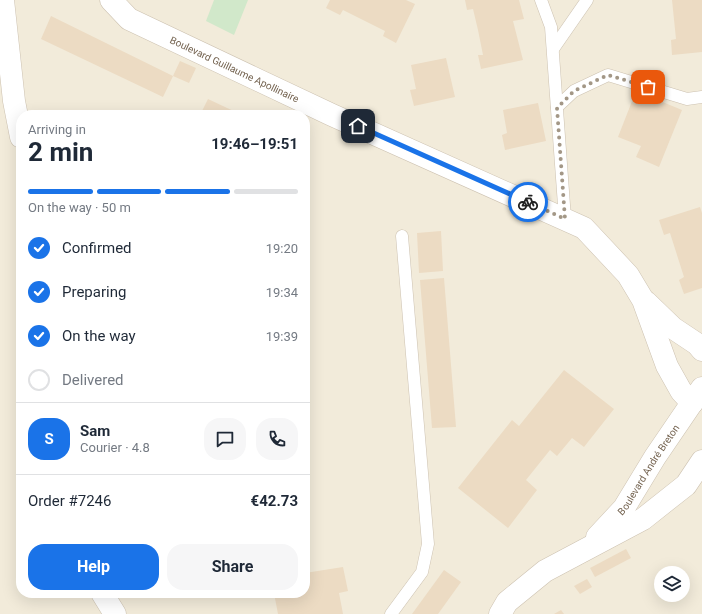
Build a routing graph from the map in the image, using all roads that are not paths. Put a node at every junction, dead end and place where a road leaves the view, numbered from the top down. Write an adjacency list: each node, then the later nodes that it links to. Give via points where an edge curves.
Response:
1 (3, 0): 8 (street)
2 (112, 0): 9 (street, Boulevard Guillaume Apollinaire, via 129,19 332,115)
3 (541, 0): 5 (lane, via 551,27)
4 (587, 0): 5 (lane)
5 (553, 49): 7 (lane)
6 (702, 97): 7 (lane, via 687,99 608,75 574,91)
7 (557, 108): 9 (lane)
8 (16, 111)
9 (565, 219): 11 (street, Boulevard Guillaume Apollinaire, via 584,228 628,275)
10 (402, 236): 19 (lane, via 428,544 422,572)
11 (643, 300): 12 (street, Boulevard Guillaume Apollinaire); 13 (street, Boulevard Guillaume Apollinaire, via 667,366 681,391)
12 (702, 350)
13 (699, 397): 15 (street, Boulevard André Breton, via 655,457 624,508)
14 (702, 461): 15 (street, Boulevard André Breton, via 686,485 643,519)
15 (588, 547): 17 (street, Boulevard André Breton, via 545,571)
16 (105, 598): 18 (street)
17 (508, 610)
18 (115, 614)
19 (391, 614)

